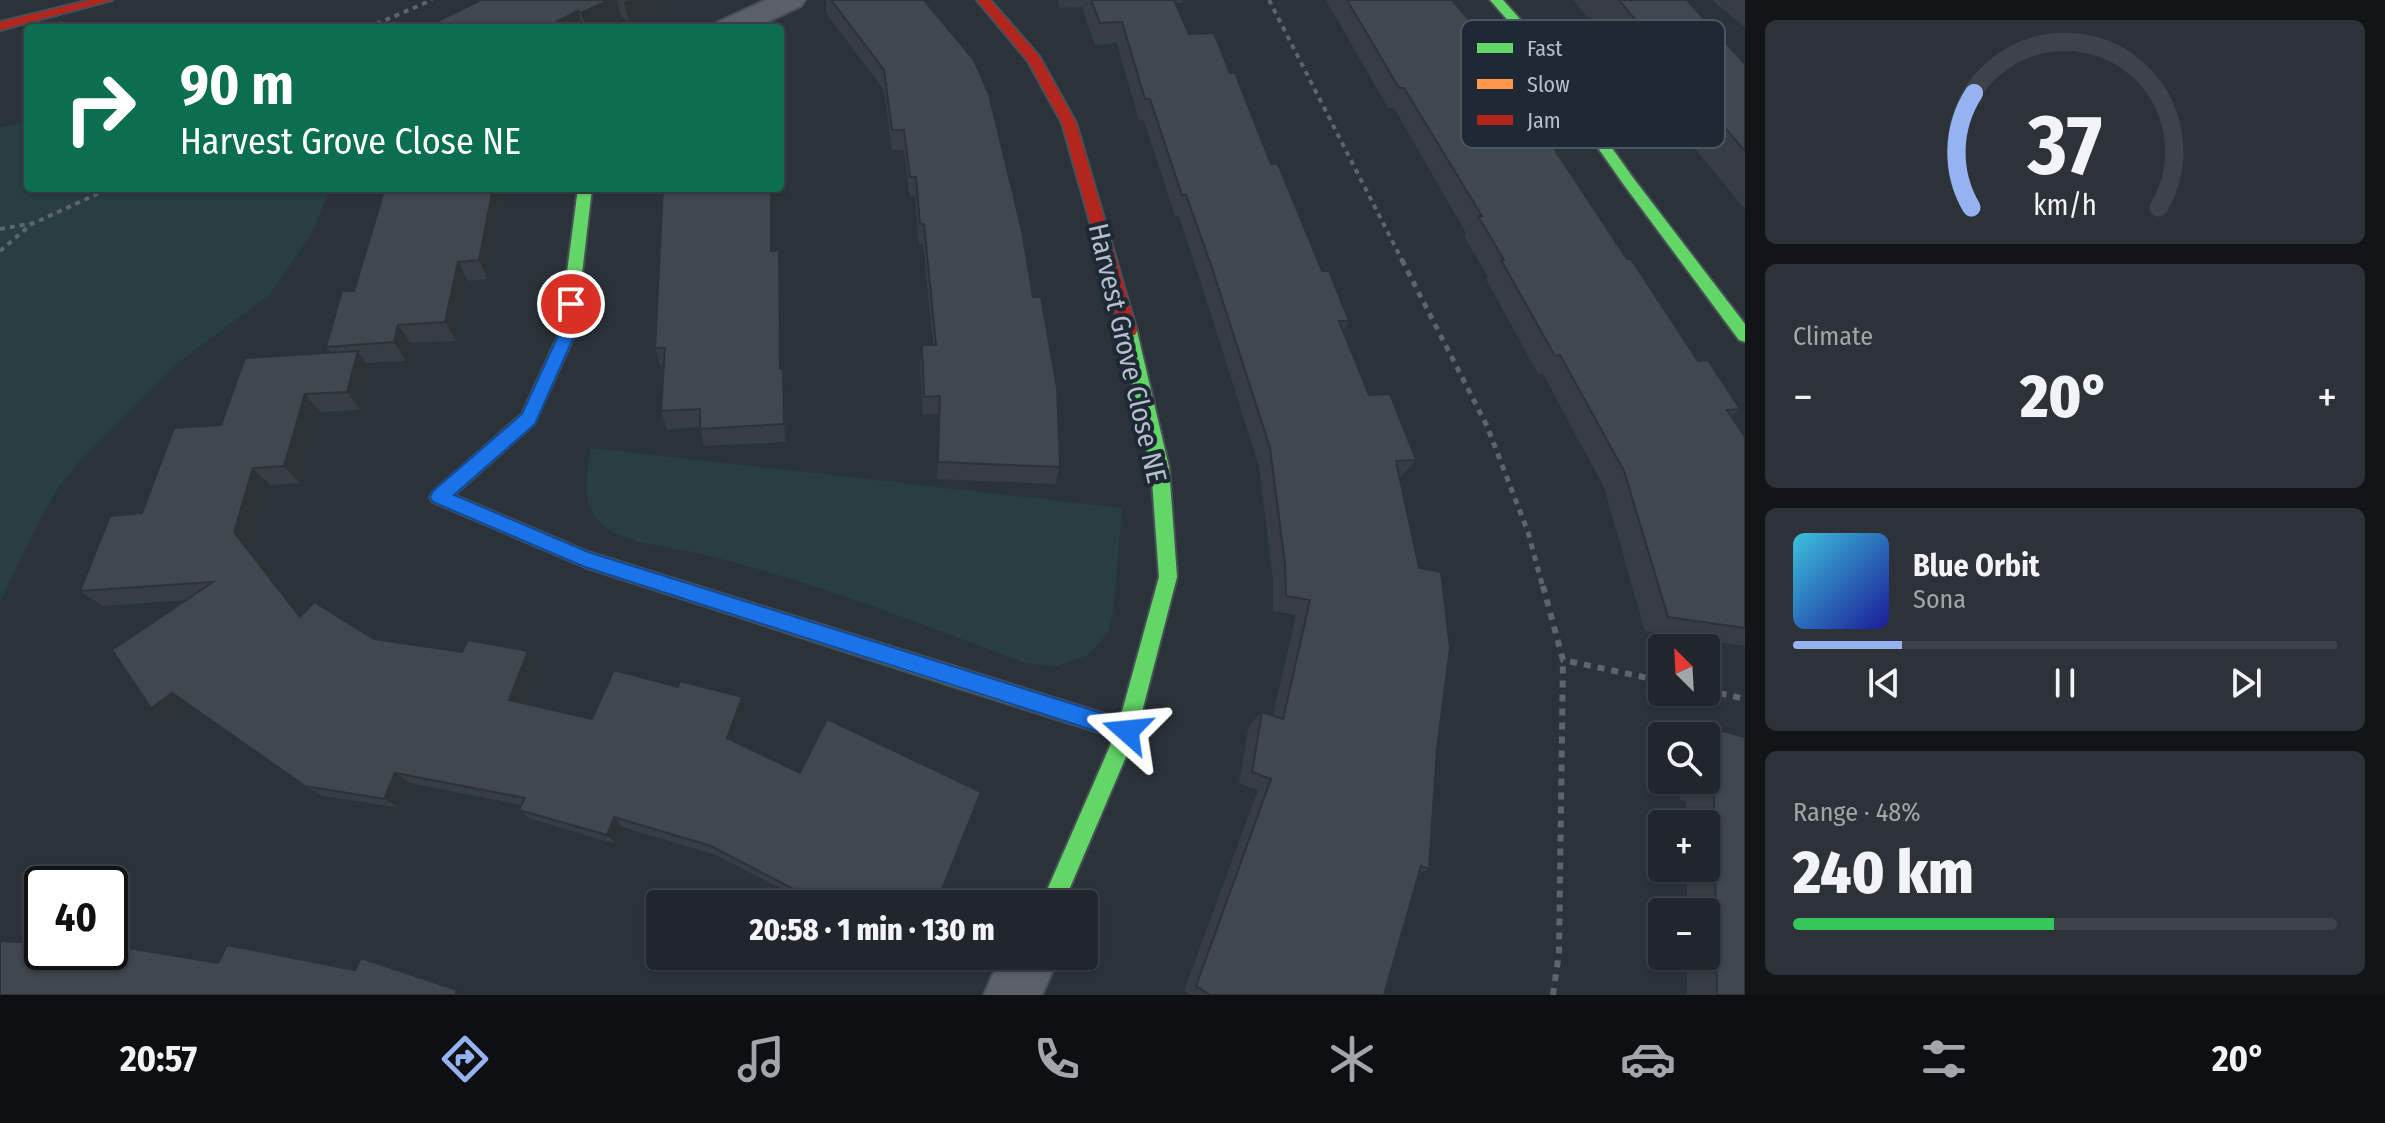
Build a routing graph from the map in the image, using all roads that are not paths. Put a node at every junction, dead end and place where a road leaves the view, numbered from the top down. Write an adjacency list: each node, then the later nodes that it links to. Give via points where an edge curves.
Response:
1 (106, 0): 7 (street)
2 (790, 0): 6 (street)
3 (983, 0): 11 (street, Harvest Grove Close NE, via 1034,59 1069,123 1128,326 1160,467 1168,577)
4 (1496, 0): 5 (street)
5 (1514, 20)
6 (738, 24)
7 (0, 26)
8 (1608, 148): 10 (street)
9 (585, 192): 11 (street, via 567,334 528,419 439,497 585,559)
10 (1745, 336)
11 (1127, 731): 12 (street, Harvest Grove Close NE)
12 (1058, 890)
13 (1024, 970): 14 (street)
14 (1013, 995)

